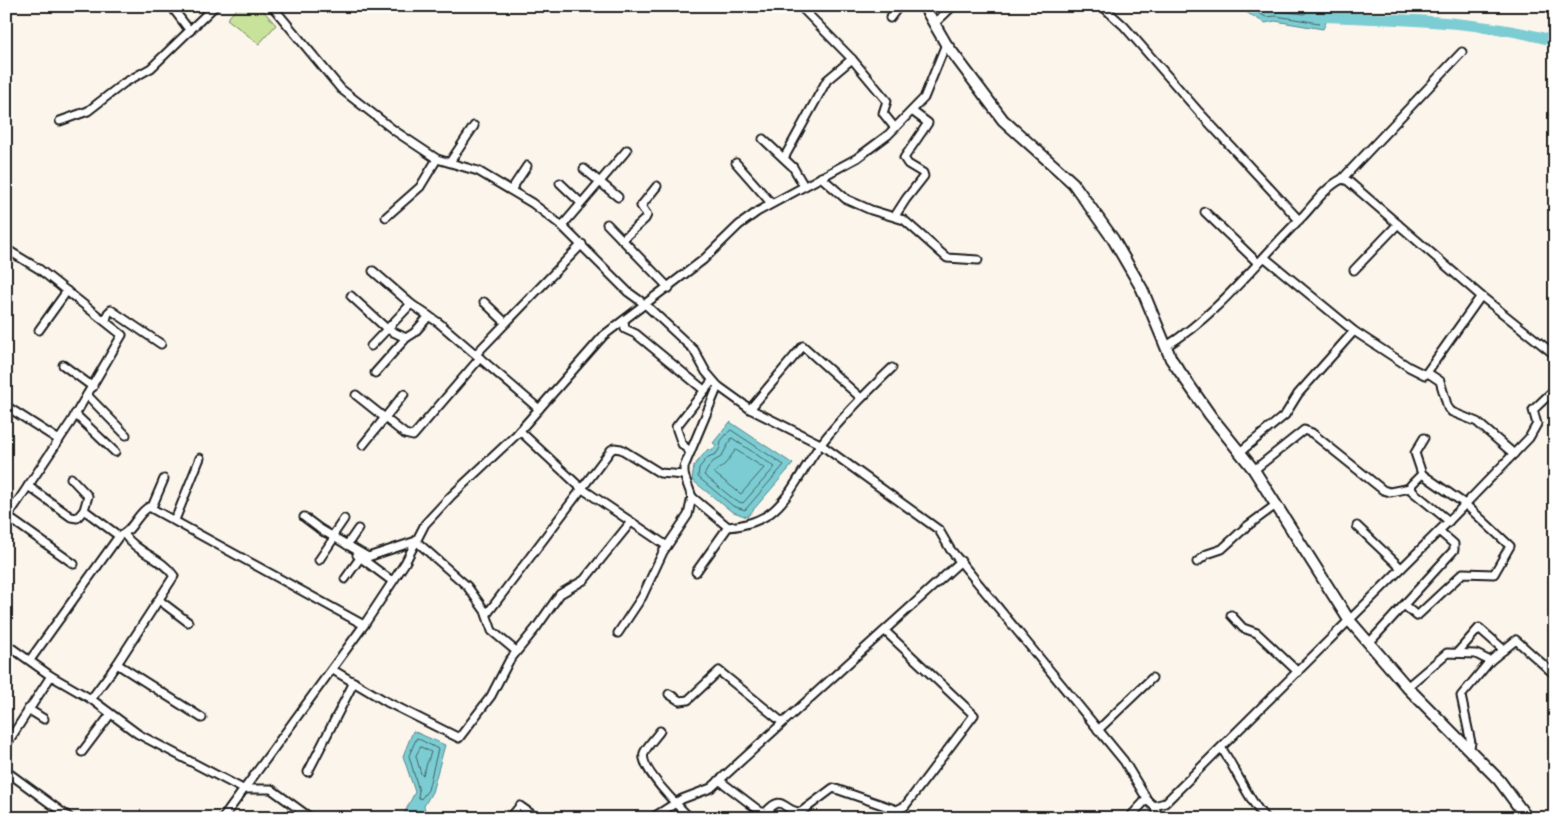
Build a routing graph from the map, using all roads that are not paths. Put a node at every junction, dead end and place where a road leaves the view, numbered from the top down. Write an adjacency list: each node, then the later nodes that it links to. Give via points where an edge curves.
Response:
1 (171, 6): 11 (street)
2 (216, 6): 11 (street)
3 (272, 6): 22 (street, via 341,89)
4 (800, 6): 14 (street)
5 (899, 6): 9 (street)
6 (924, 6): 10 (street)
7 (953, 6): 10 (street)
8 (1102, 6): 40 (street, via 1124,26)
9 (890, 18)
10 (934, 24): 12 (street)
11 (190, 31): 16 (street, via 148,70 88,111)
12 (946, 44): 15 (street, via 924,98); 69 (street, via 1003,120 1074,183 1132,270)
13 (1462, 52): 28 (street)
14 (852, 59): 18 (street, via 887,101 884,115); 21 (street, via 827,80)
15 (912, 110): 18 (street); 38 (street, via 928,123 904,158 924,176)
16 (60, 121)
17 (474, 126): 23 (street)
18 (895, 128): 27 (street, via 857,158)
19 (762, 139): 21 (street)
20 (627, 150): 30 (street)
21 (784, 158): 32 (street)
22 (437, 159): 23 (street); 39 (street, via 420,187)
23 (450, 162): 33 (street, via 478,171)
24 (736, 163): 36 (street)
25 (527, 166): 33 (street)
26 (584, 169): 30 (street)
27 (821, 177): 32 (street); 38 (street, via 846,199)
28 (1342, 179): 40 (street); 42 (street)
29 (560, 182): 35 (street)
30 (599, 182): 34 (street); 35 (street)
31 (657, 186): 44 (street, via 641,206 647,214 645,219)
32 (804, 186): 36 (street)
33 (511, 190): 43 (street)
34 (618, 197)
35 (581, 203): 43 (street)
36 (771, 203): 52 (street, via 739,225)
37 (1206, 212): 49 (street)
38 (895, 216): 48 (street, via 904,220 947,258)
39 (386, 217)
40 (1299, 220): 47 (street)
41 (607, 224): 44 (street)
42 (1398, 224): 50 (street); 55 (street)
43 (562, 226): 45 (street)
44 (622, 240): 52 (street)
45 (582, 244): 58 (street, via 628,292); 62 (street)
46 (6, 249): 53 (street)
47 (1264, 257): 49 (street); 65 (street)
48 (978, 260)
49 (1258, 263): 69 (street, via 1203,320)
50 (1354, 270)
51 (373, 271): 57 (street)
52 (668, 288): 58 (street)
53 (67, 291): 60 (street); 64 (street)
54 (352, 296): 63 (street)
55 (1481, 296): 71 (street); 75 (street)
56 (484, 302): 62 (street)
57 (411, 304): 59 (street); 63 (street)
58 (646, 305): 61 (street); 76 (street, via 694,350)
59 (429, 316): 66 (street); 70 (street)
60 (106, 320): 67 (street, via 111,310); 77 (street, via 120,331 122,339)
61 (624, 320): 79 (street, via 626,329); 85 (street, via 597,341)
62 (505, 322): 70 (street)
63 (387, 328): 66 (street); 68 (street)
64 (39, 330)
65 (1354, 331): 75 (street, via 1421,374); 97 (street, via 1298,394 1285,414)
66 (406, 338): 74 (street)
67 (161, 344)
68 (371, 346)
69 (1165, 347): 97 (street, via 1210,415)
70 (478, 356): 85 (street); 88 (street, via 413,436 408,436)
71 (1555, 356)
72 (63, 365): 77 (street)
73 (892, 368): 83 (street)
74 (375, 373)
75 (1428, 373): 98 (street, via 1440,381 1452,412 1477,422)
76 (715, 383): 79 (street); 86 (street); 96 (street)
77 (92, 387): 81 (street)
78 (1555, 389): 98 (street, via 1533,410 1537,424)
79 (704, 390): 96 (street, via 676,427 682,444)
80 (404, 394): 88 (street)
81 (87, 395): 87 (street); 90 (street)
82 (356, 395): 88 (street)
83 (861, 398): 86 (street, via 803,346); 94 (street)
84 (6, 406): 92 (street)
85 (539, 409): 89 (street)
86 (750, 409): 94 (street)
87 (76, 414): 92 (street); 95 (street)
88 (384, 417): 93 (street)
89 (520, 430): 106 (street); 125 (street, via 451,496 425,524)
90 (126, 435)
91 (1424, 438): 101 (street, via 1415,453)
92 (59, 440): 105 (street)
93 (363, 444)
94 (820, 444): 120 (street, via 775,509 755,521); 130 (street, via 939,530)
95 (115, 452)
96 (690, 452): 102 (street)
97 (1240, 452): 100 (street)
98 (1514, 454): 110 (street)
99 (200, 458): 116 (street)
100 (1254, 470): 107 (street, via 1304,430 1383,490 1390,492); 109 (street)
101 (1422, 474): 107 (street); 110 (street)
102 (684, 475): 106 (street, via 660,473 614,448); 108 (street)
103 (71, 478): 112 (street, via 88,496)
104 (164, 479): 111 (street)
105 (28, 486): 112 (street, via 71,517 77,518); 114 (street)
106 (581, 488): 117 (street); 139 (street)
107 (1410, 488): 118 (street)
108 (692, 497): 120 (street); 127 (street, via 688,515)
109 (1278, 504): 131 (street, via 1222,549 1206,554); 141 (street)
110 (1465, 504): 118 (street); 138 (street, via 1508,544 1510,550 1494,574 1463,573 1419,615 1414,615)
111 (152, 508): 116 (street); 123 (street, via 145,510)
112 (84, 510): 123 (street)
113 (304, 517): 124 (street)
114 (7, 518): 132 (street)
115 (344, 519): 124 (street)
116 (175, 520): 143 (street)
117 (631, 522): 127 (street); 149 (street, via 584,580 560,594)
118 (1449, 522): 122 (street)
119 (1357, 526): 133 (street)
120 (728, 527): 134 (street)
121 (358, 529): 126 (street)
122 (1439, 531): 133 (street); 138 (street, via 1454,544 1454,550)
123 (122, 535): 137 (street, via 174,576); 151 (street)
124 (333, 537): 126 (street); 128 (street); 129 (street)
125 (416, 541): 126 (street, via 372,556); 136 (street); 139 (street, via 467,586)
126 (348, 545)
127 (667, 546): 145 (street, via 642,597)
128 (360, 558): 135 (street); 136 (street)
129 (319, 560)
130 (961, 561): 144 (street); 168 (street)
131 (1197, 562)
132 (74, 564)
133 (1401, 568): 141 (street)
134 (696, 572)
135 (345, 579)
136 (392, 581): 143 (street)
137 (159, 600): 142 (street); 153 (street)
138 (1404, 604): 146 (street)
139 (487, 614): 149 (street, via 492,631)
140 (1231, 614): 155 (street, via 1244,628 1257,633)
141 (1349, 620): 146 (street); 155 (street)
142 (188, 622)
143 (364, 626): 154 (street)
144 (885, 631): 167 (street); 176 (street, via 974,715 905,806 897,810 833,788 801,812 779,802 761,812)
145 (618, 633)
146 (1369, 643): 160 (street)
147 (6, 644): 151 (street)
148 (1504, 650): 150 (street, via 1479,628); 152 (street); 156 (street, via 1518,641)
149 (516, 651): 159 (street, via 491,696 460,738)
150 (1457, 653): 152 (street, via 1480,654); 160 (street, via 1447,653)
151 (30, 660): 157 (street)
152 (1490, 661): 172 (street, via 1461,696 1471,742)
153 (117, 664): 162 (street); 165 (street)
154 (334, 670): 159 (street); 177 (street)
155 (1298, 672): 171 (street)
156 (1555, 675)
157 (51, 676): 162 (street); 163 (street)
158 (1152, 678): 168 (street)
159 (354, 682): 175 (street)
160 (1407, 687): 172 (street)
161 (670, 694): 167 (street, via 680,700 688,700 719,672)
162 (91, 699): 164 (street)
163 (28, 709): 166 (street); 170 (street)
164 (110, 715): 173 (street); 177 (street, via 138,734)
165 (202, 718)
166 (44, 719)
167 (782, 722): 176 (street)
168 (1098, 730): 178 (street, via 1132,771)
169 (660, 731): 179 (street, via 644,752 644,760)
170 (6, 745)
171 (1222, 749): 180 (street, via 1165,803); 190 (street, via 1252,802)
172 (1469, 750): 191 (street, via 1499,780)
173 (82, 752)
174 (6, 771): 181 (street)
175 (308, 772)
176 (719, 780): 179 (street, via 707,791)
177 (243, 788): 182 (street); 183 (street, via 271,790)
178 (1148, 801): 180 (street); 188 (street)
179 (675, 804): 186 (street); 187 (street)
180 (1154, 806): 189 (street)
181 (70, 818)
182 (223, 818)
183 (311, 818)
184 (510, 818): 185 (street, via 520,806)
185 (537, 818)
186 (652, 818)
187 (690, 818)
188 (1129, 818)
189 (1159, 818)
190 (1265, 818)
191 (1527, 818)

